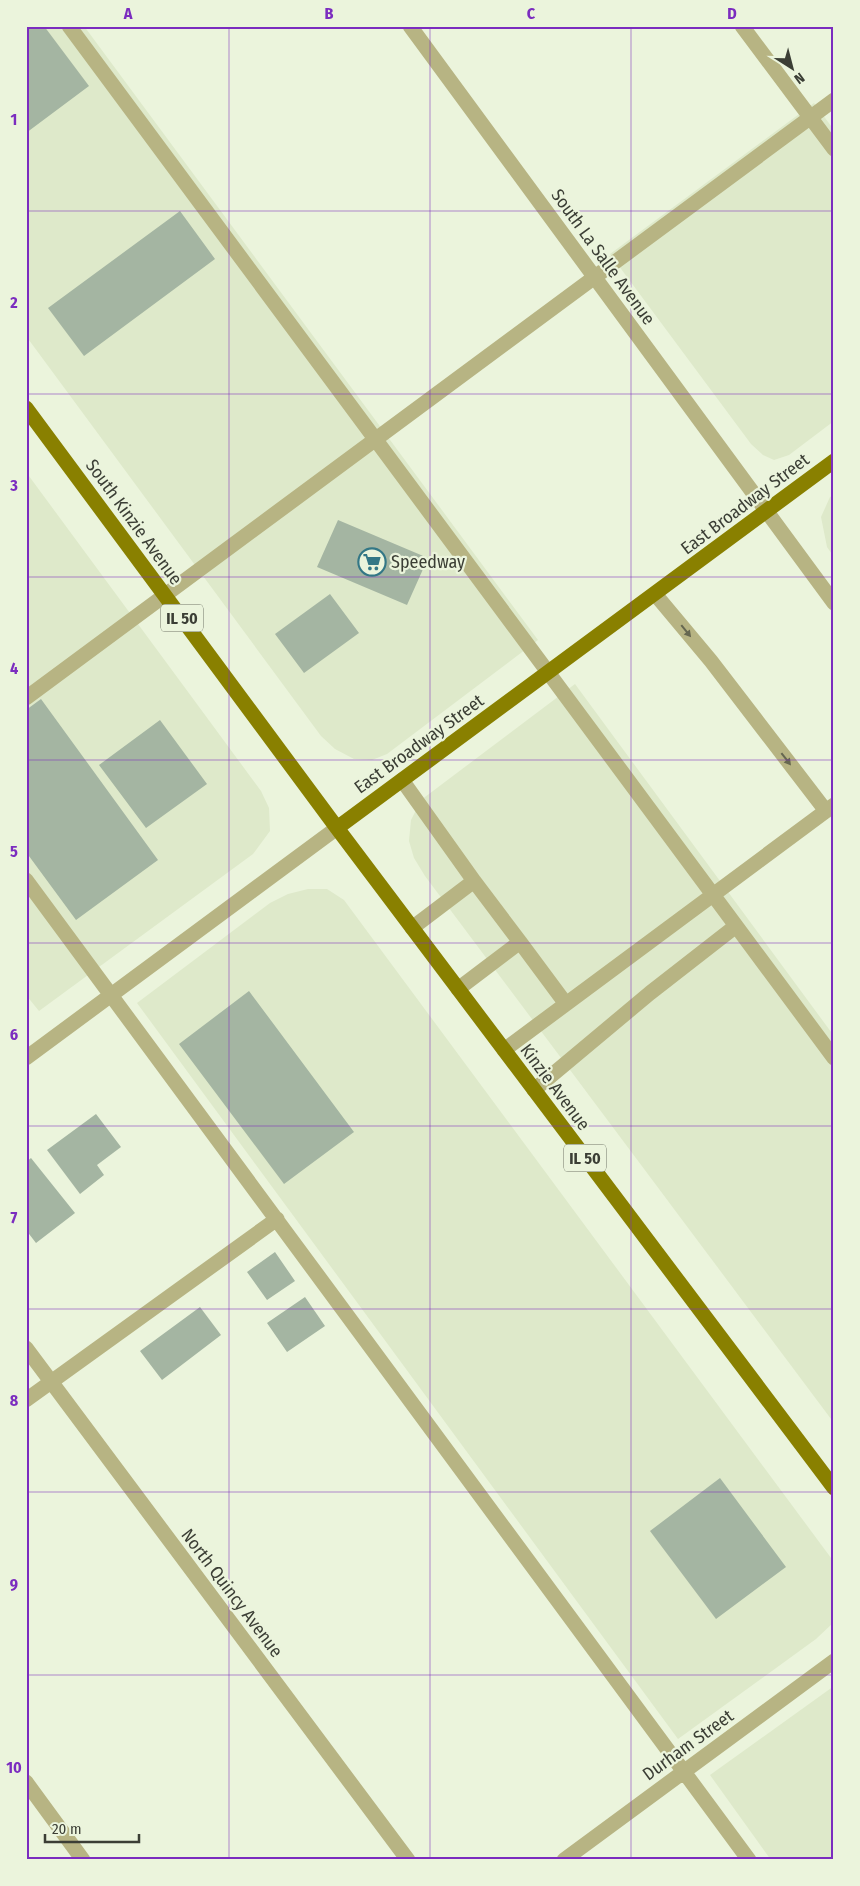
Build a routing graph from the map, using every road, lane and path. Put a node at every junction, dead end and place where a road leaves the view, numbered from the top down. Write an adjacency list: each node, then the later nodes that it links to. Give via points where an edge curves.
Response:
1 (69, 26): 9 (street)
2 (410, 26): 7 (street, South La Salle Avenue)
3 (742, 26): 5 (street)
4 (834, 100): 5 (street)
5 (810, 118): 6 (street); 7 (street)
6 (834, 149)
7 (595, 277): 9 (street); 11 (street, South La Salle Avenue)
8 (26, 408): 13 (main road, South Kinzie Avenue / IL 50)
9 (375, 440): 13 (street); 15 (street)
10 (834, 461): 11 (main road, East Broadway Street)
11 (766, 511): 12 (main road, East Broadway Street); 14 (street, South La Salle Avenue)
12 (655, 594): 15 (main road, East Broadway Street); 18 (street, one-way to 18)
13 (165, 595): 16 (street); 19 (main road, South Kinzie Avenue / IL 50)
14 (834, 603)
15 (548, 672): 17 (main road, East Broadway Street); 22 (street)
16 (26, 698)
17 (402, 780): 19 (main road, East Broadway Street); 21 (street)
18 (830, 808): 22 (street)
19 (337, 828): 24 (main road, Kinzie Avenue / IL 50); 27 (street, East Broadway Street)
20 (26, 880): 27 (street)
21 (474, 881): 24 (street); 25 (street)
22 (713, 895): 23 (street); 28 (street)
23 (736, 926): 31 (street); 32 (street)
24 (412, 928): 26 (main road, Kinzie Avenue / IL 50)
25 (520, 942): 26 (street); 28 (street)
26 (458, 989): 29 (main road, Kinzie Avenue / IL 50)
27 (111, 995): 30 (street, East Broadway Street); 33 (street)
28 (566, 1004): 29 (street)
29 (504, 1050): 32 (main road, Kinzie Avenue / IL 50)
30 (26, 1058)
31 (834, 1058)
32 (534, 1090): 37 (main road, Kinzie Avenue / IL 50)
33 (277, 1219): 35 (street); 39 (street)
34 (26, 1348): 35 (street, North Quincy Avenue)
35 (51, 1381): 36 (street); 42 (street, North Quincy Avenue)
36 (26, 1400)
37 (834, 1488)
38 (834, 1661): 39 (street, Durham Street)
39 (684, 1771): 43 (street, Durham Street); 44 (street)
40 (26, 1782): 41 (street)
41 (83, 1860)
42 (408, 1860)
43 (564, 1860)
44 (749, 1860)

